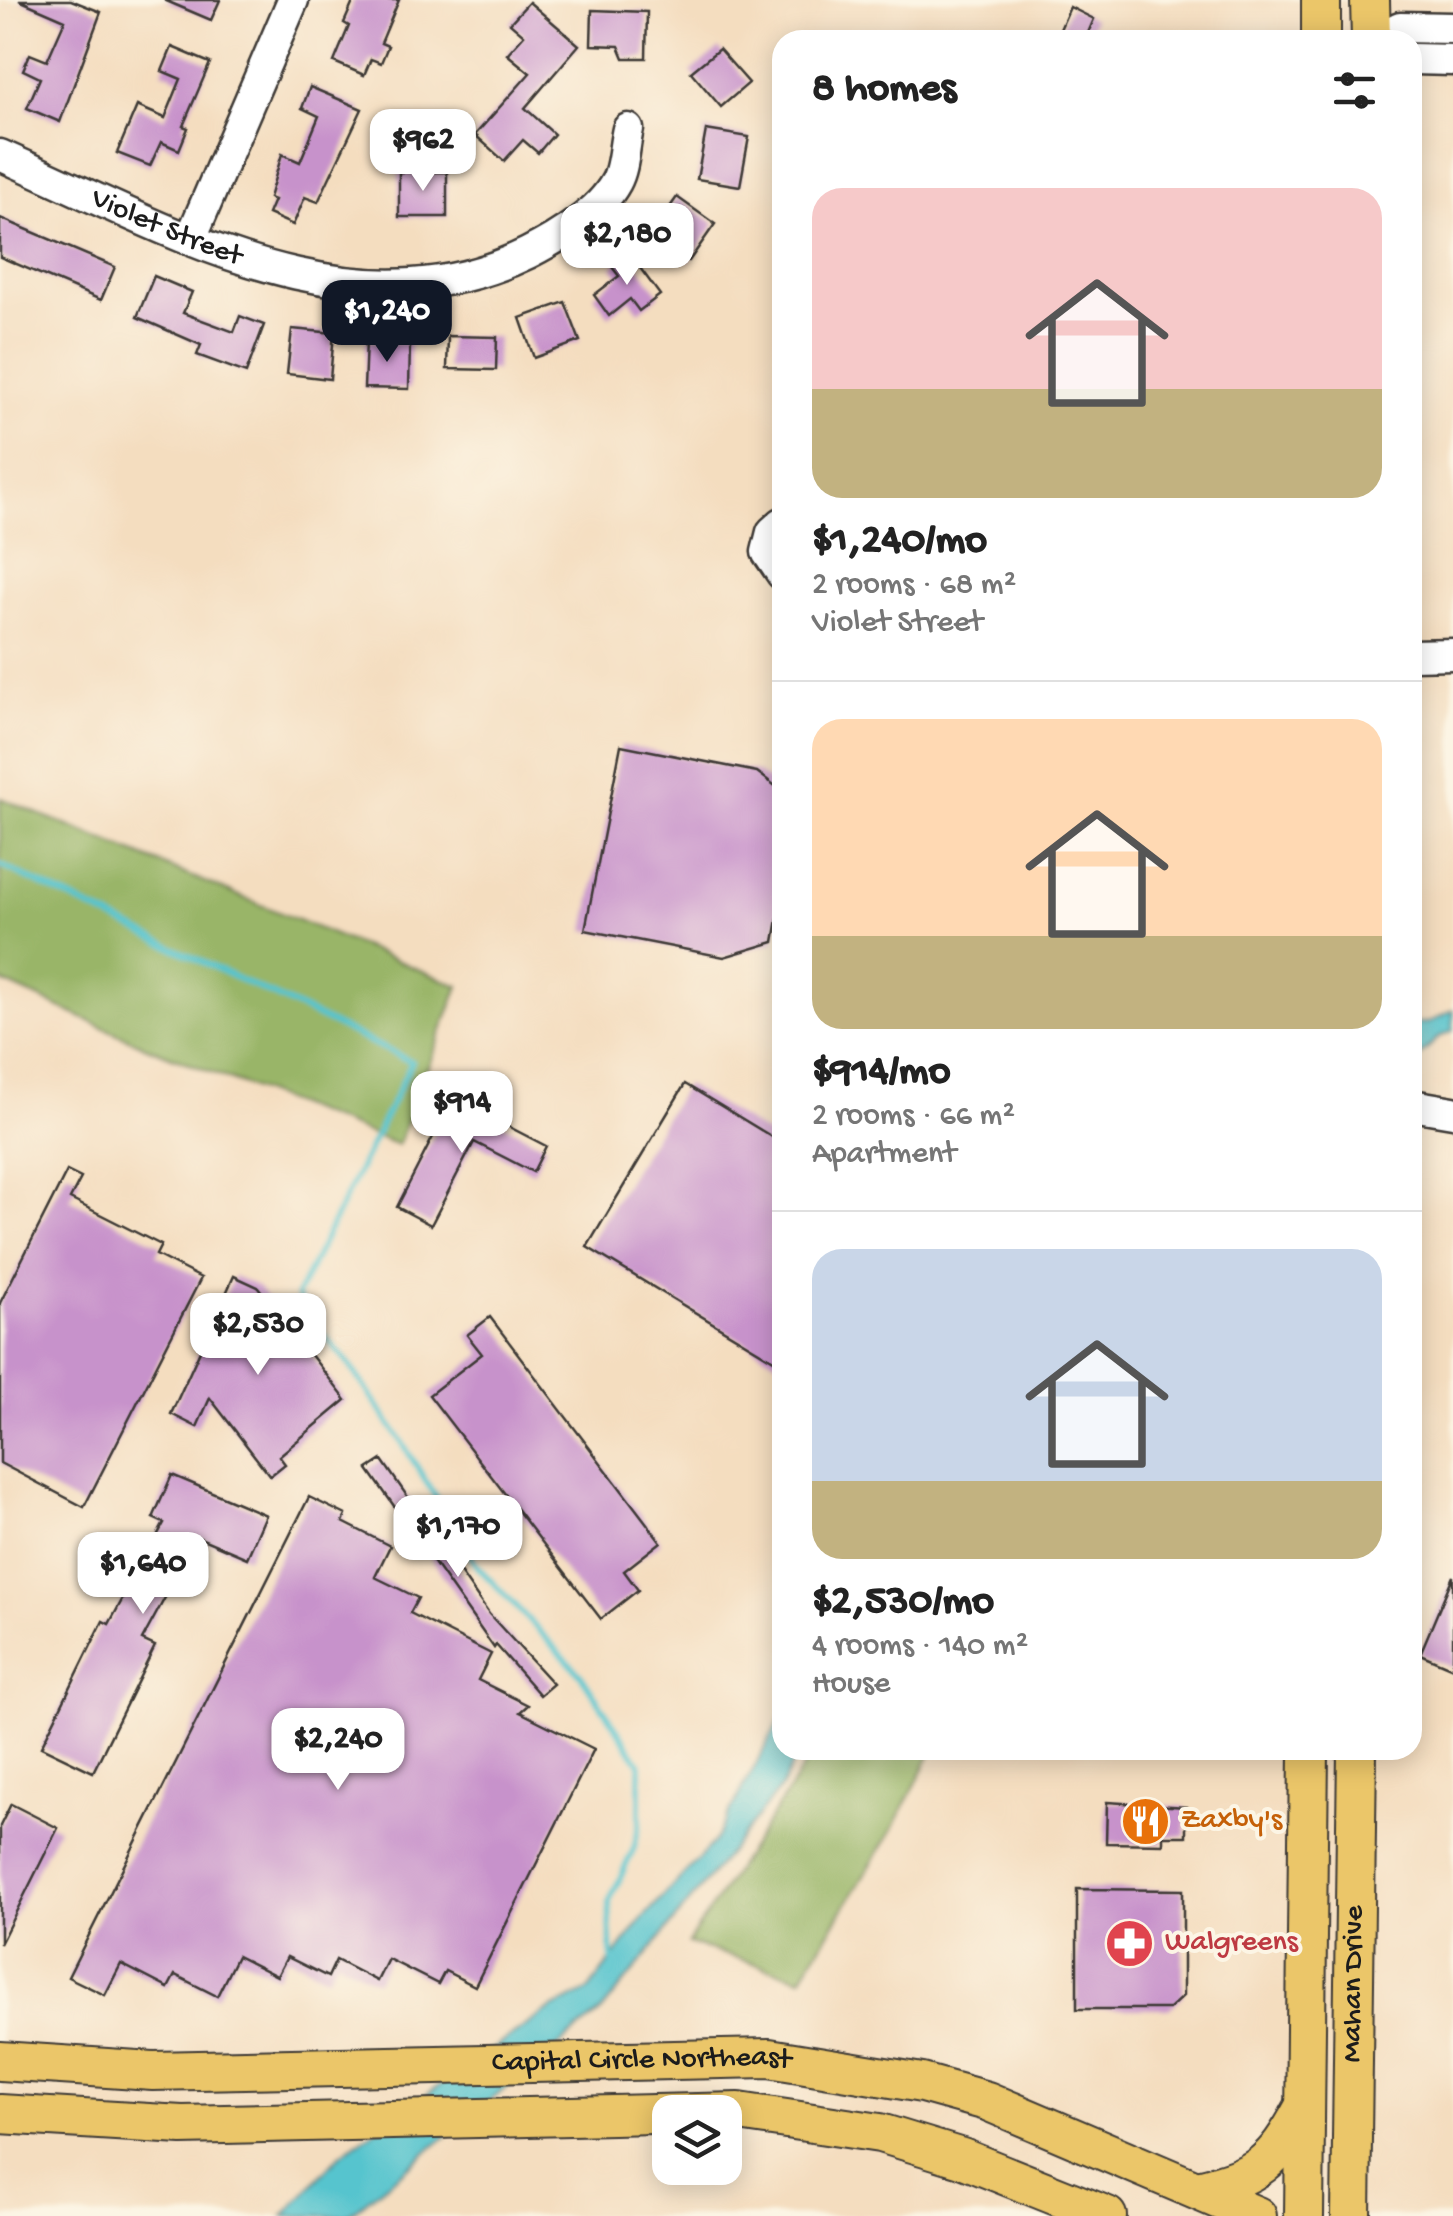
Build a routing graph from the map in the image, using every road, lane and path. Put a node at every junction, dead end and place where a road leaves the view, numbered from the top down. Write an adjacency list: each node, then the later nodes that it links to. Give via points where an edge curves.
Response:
1 (293, 0): 12 (street)
2 (1321, 0): 5 (main road)
3 (1370, 0): 6 (main road)
4 (1453, 28): 7 (street)
5 (1321, 30)
6 (1372, 30)
7 (1394, 30)
8 (1422, 59): 9 (street)
9 (1453, 60)
10 (628, 129): 12 (street, Violet Street, via 617,181 596,206 538,248 476,274 404,286 322,280)
11 (0, 154): 12 (street, Violet Street)
12 (191, 238)
13 (772, 532): 14 (street)
14 (772, 559)
15 (1453, 654): 16 (street)
16 (1422, 655)
17 (1422, 1107): 18 (street)
18 (1453, 1112)
19 (1309, 1760): 23 (main road, Mahan Drive)
20 (1357, 1760): 30 (main road, Mahan Drive)
21 (0, 2061): 22 (main road, Capital Circle Northeast, via 153,2071)
22 (461, 2064): 25 (main road); 26 (main road, Capital Circle Northeast, via 769,2058 849,2069 986,2100)
23 (1304, 2107): 26 (main road, via 1279,2154 1262,2168); 29 (main road, Mahan Drive)
24 (0, 2114): 25 (main road, Capital Circle Northeast, via 182,2125)
25 (461, 2116): 27 (main road, Capital Circle Northeast, via 739,2112 812,2120 962,2158)
26 (1198, 2190): 28 (main road, Capital Circle Northeast)
27 (1108, 2216)
28 (1257, 2216)
29 (1304, 2216)
30 (1350, 2216)

